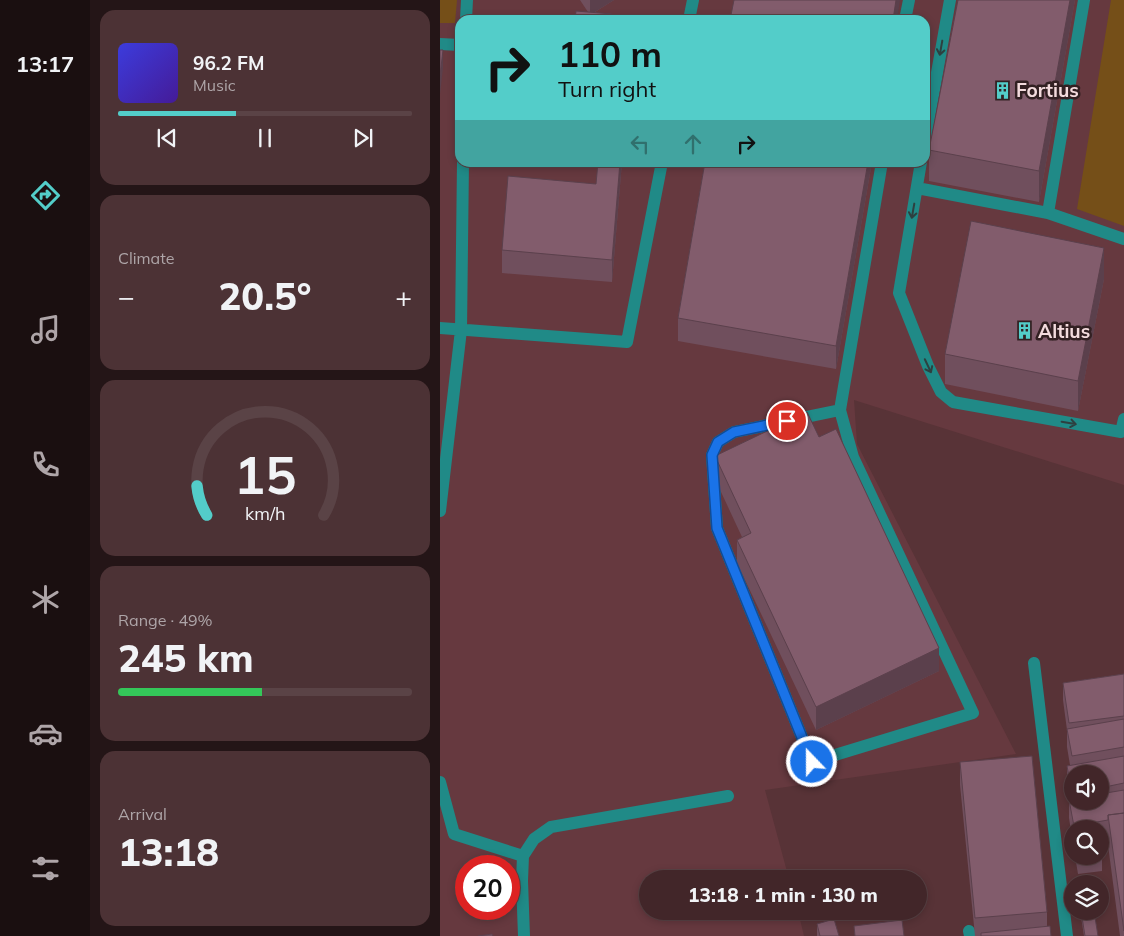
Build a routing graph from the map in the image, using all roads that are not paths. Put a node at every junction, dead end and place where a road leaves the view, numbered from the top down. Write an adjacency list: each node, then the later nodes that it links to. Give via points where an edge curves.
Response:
1 (467, 0): 6 (lane)
2 (693, 0): 7 (lane)
3 (909, 0): 8 (lane)
4 (950, 0): 11 (lane, one-way to 11)
5 (1084, 0): 17 (lane)
6 (466, 15)
7 (690, 15)
8 (907, 15)
9 (440, 44): 10 (lane)
10 (455, 45)
11 (930, 112)
12 (463, 167): 20 (lane)
13 (661, 167): 20 (lane, via 628,342)
14 (881, 167): 21 (lane)
15 (920, 167): 16 (lane)
16 (917, 188): 17 (lane); 22 (lane, one-way to 22, via 899,292 941,392 953,402 1121,432)
17 (1048, 213): 18 (lane)
18 (1124, 240)
19 (440, 328): 20 (lane)
20 (461, 330): 23 (lane)
21 (840, 410): 21 (lane, via 853,457 973,714 812,762 717,528 712,455 718,442 734,432)
22 (1124, 419)
23 (440, 511)
24 (1034, 663): 29 (lane)
25 (440, 782): 27 (lane, via 454,834)
26 (728, 796): 27 (lane, via 551,827 534,839)
27 (523, 856): 28 (lane)
28 (524, 936)
29 (1066, 936)

